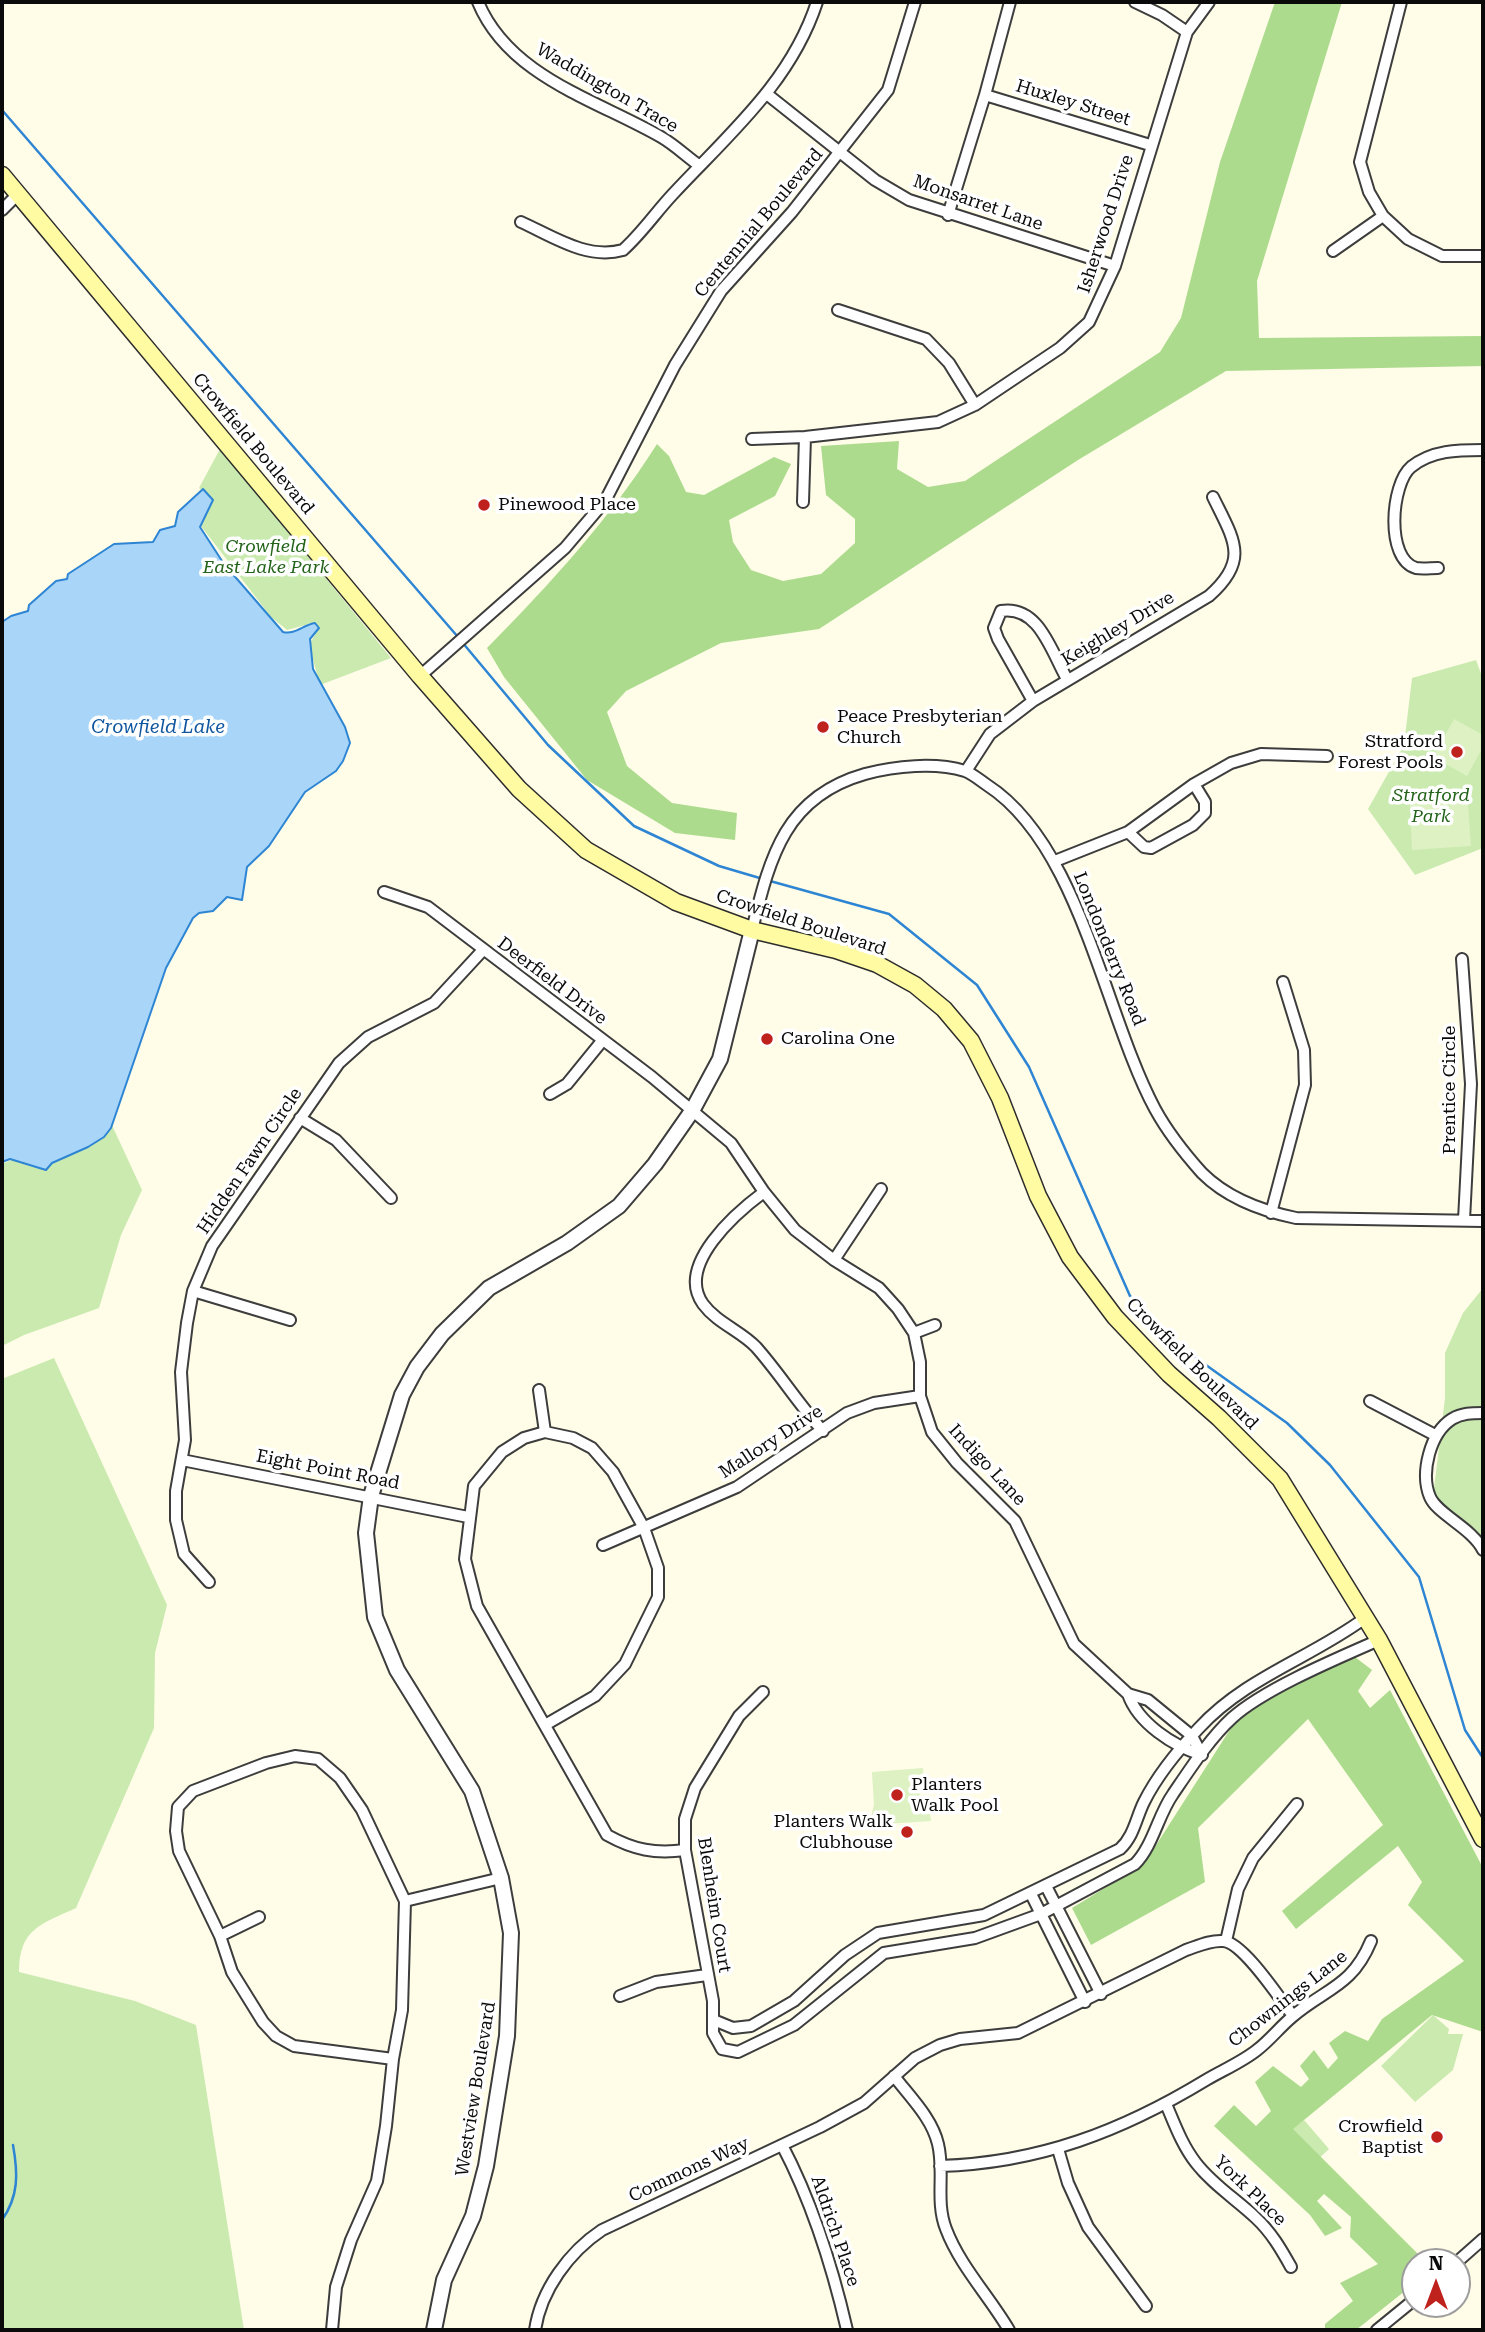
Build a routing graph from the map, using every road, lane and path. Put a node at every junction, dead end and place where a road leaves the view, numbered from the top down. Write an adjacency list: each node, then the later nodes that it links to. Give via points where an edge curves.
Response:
1 (478, 2): 13 (street, Waddington Trace, via 499,37 521,60 663,138)
2 (817, 2): 9 (street, via 792,61)
3 (915, 2): 12 (street, Centennial Boulevard, via 888,90)
4 (1010, 2): 10 (street)
5 (1135, 2): 8 (street)
6 (1209, 2): 8 (street, Isherwood Drive)
7 (1401, 2): 18 (street, via 1360,162)
8 (1186, 32): 11 (street, Isherwood Drive)
9 (768, 95): 12 (street, Monsarret Lane); 13 (street)
10 (985, 95): 11 (street, Huxley Street); 17 (street)
11 (1150, 145): 22 (street, Isherwood Drive)
12 (840, 153): 17 (street, Monsarret Lane, via 909,200); 31 (street, Centennial Boulevard, via 721,291 675,365 605,501 565,548)
13 (700, 166): 19 (street, via 623,250 588,253)
14 (2, 175): 15 (main road, Crowfield Boulevard)
15 (19, 194): 16 (street); 31 (main road, Crowfield Boulevard)
16 (2, 210)
17 (948, 215): 22 (street, Monsarret Lane)
18 (1383, 216): 20 (street); 21 (street, via 1408,239 1442,256)
19 (521, 222)
20 (1334, 251)
21 (1483, 256)
22 (1115, 266): 24 (street, Isherwood Drive, via 1089,322 1060,348)
23 (838, 310): 24 (street, via 926,339 949,363)
24 (975, 405): 25 (street, Isherwood Drive, via 938,422)
25 (805, 437): 26 (street, Isherwood Drive); 29 (street)
26 (752, 439)
27 (1483, 450): 30 (street, via 1450,450 1428,457 1401,479 1396,495 1396,543 1404,559 1416,568)
28 (1213, 497): 32 (street, Keighley Drive, via 1232,535 1235,559 1228,579 1209,596)
29 (803, 502)
30 (1438, 568)
31 (421, 676): 40 (main road, Crowfield Boulevard, via 519,789 586,850 676,902)
32 (1067, 679): 33 (street, Keighley Drive); 33 (street, via 1032,616 1016,609 1001,611 994,628)
33 (1033, 701): 35 (street, Keighley Drive, via 990,734)
34 (1327, 756): 36 (street, via 1261,754 1230,763)
35 (966, 771): 38 (street, Londonderry Road, via 1007,798 1030,822); 40 (street, Londonderry Road, via 923,766 881,770 846,780 820,794 796,816 769,862)
36 (1194, 783): 37 (street); 37 (street, via 1205,802 1205,813 1193,825 1151,848)
37 (1128, 832): 38 (street)
38 (1055, 861): 51 (street, Londonderry Road, via 1155,1109 1204,1174 1227,1192)
39 (384, 891): 41 (street, Deerfield Drive, via 428,907)
40 (752, 930): 46 (street, Westview Boulevard, via 720,1059); 73 (main road, Crowfield Boulevard, via 877,964 915,985 944,1009 971,1041 1000,1098 1038,1196 1070,1257 1124,1327 1280,1479)
41 (483, 950): 44 (street, Deerfield Drive); 47 (street, Hidden Fawn Circle, via 434,1003 368,1037 339,1063)
42 (1462, 959): 52 (street, Prentice Circle, via 1471,1084)
43 (1283, 982): 51 (street, via 1304,1050 1305,1086)
44 (602, 1041): 45 (street, via 567,1084); 46 (street, Deerfield Drive)
45 (550, 1094)
46 (692, 1111): 49 (street, Indigo Lane, via 731,1143); 67 (street, Westview Boulevard, via 619,1206 567,1243 489,1288 443,1334 402,1395)
47 (300, 1118): 50 (street, via 337,1140); 55 (street, Hidden Fawn Circle, via 212,1246)
48 (881, 1189): 54 (street)
49 (764, 1192): 54 (street, Indigo Lane, via 795,1230); 63 (street, via 712,1241 696,1280 701,1301 754,1345)
50 (391, 1198)
51 (1271, 1213): 52 (street, Londonderry Road, via 1346,1220)
52 (1464, 1220): 53 (street, Londonderry Road)
53 (1483, 1220)
54 (834, 1260): 58 (street, Indigo Lane, via 879,1288)
55 (193, 1290): 56 (street); 66 (street, Hidden Fawn Circle, via 181,1372 185,1415)
56 (290, 1320)
57 (935, 1325): 58 (street)
58 (914, 1333): 60 (street, Indigo Lane)
59 (539, 1390): 64 (street)
60 (920, 1396): 63 (street, Mallory Drive, via 874,1403 847,1413); 76 (street, Indigo Lane, via 932,1432 1015,1521 1074,1643)
61 (1370, 1401): 65 (street)
62 (1483, 1413): 65 (street, via 1451,1419)
63 (823, 1431): 69 (street, Mallory Drive, via 737,1487)
64 (545, 1432): 68 (street, via 524,1438 486,1469 474,1486); 69 (street, via 592,1448 613,1472)
65 (1435, 1435): 71 (street, via 1425,1474 1430,1499 1478,1539)
66 (182, 1460): 67 (street, Eight Point Road); 72 (street, Hidden Fawn Circle, via 176,1520 184,1554)
67 (371, 1496): 68 (street, Eight Point Road); 84 (street, Westview Boulevard, via 366,1533 376,1617 397,1670 472,1791)
68 (468, 1517): 77 (street, via 464,1559 477,1606)
69 (643, 1528): 70 (street, Mallory Drive); 77 (street, via 658,1568 658,1597 641,1634 625,1664 595,1696)
70 (603, 1545)
71 (1483, 1550)
72 (209, 1581)
73 (1365, 1618): 74 (main road, Crowfield Boulevard); 78 (street, via 1252,1683)
74 (1379, 1640): 80 (street, via 1245,1708 1230,1719); 82 (main road, Crowfield Boulevard)
75 (763, 1692): 83 (street, Blenheim Court, via 739,1716 695,1788 685,1819)
76 (1128, 1693): 78 (street, Indigo Lane, via 1148,1700); 79 (street, Indigo Lane, via 1134,1711)
77 (545, 1725): 83 (street, via 607,1835 629,1847 659,1853)
78 (1192, 1736): 79 (street); 80 (street, Indigo Lane)
79 (1182, 1749): 80 (street, Indigo Lane); 85 (street, via 1149,1793 1126,1843 1108,1857)
80 (1202, 1755): 88 (street, via 1172,1795 1143,1856)
81 (1297, 1804): 94 (street, via 1253,1858 1238,1888)
82 (1481, 1832)
83 (685, 1850): 98 (street, Blenheim Court)
84 (501, 1878): 87 (street); 114 (street, Westview Boulevard, via 511,1933 507,2036 486,2166 473,2216 444,2280)
85 (1046, 1886): 86 (street); 88 (street)
86 (1031, 1894): 89 (street); 91 (street, via 984,1915)
87 (405, 1901): 93 (street, via 362,1810 340,1778 318,1759 295,1756 193,1791 178,1807 179,1851); 104 (street, via 402,2010)
88 (1056, 1906): 89 (street); 99 (street)
89 (1041, 1914): 96 (street, via 975,1938); 101 (street)
90 (258, 1917): 93 (street)
91 (940, 1923): 92 (street); 96 (street)
92 (897, 1929): 97 (street); 103 (street, via 866,1938 776,2013 740,2029)
93 (220, 1936): 104 (street, via 232,1972 276,2036 318,2051)
94 (1226, 1941): 99 (street, Commons Way, via 1186,1950); 102 (street, via 1240,1949)
95 (1371, 1941): 102 (street, Chownings Lane, via 1361,1965 1338,1987)
96 (944, 1943): 97 (street)
97 (901, 1949): 103 (street, Blenheim Court, via 876,1957 823,2004 761,2044 738,2052 722,2049 713,2033)
98 (707, 1975): 100 (street, via 656,1982); 103 (street, Blenheim Court)
99 (1101, 1994): 101 (street, Commons Way)
100 (620, 1996)
101 (1085, 2002): 105 (street, Commons Way, via 1018,2033 940,2045)
102 (1293, 2016): 106 (street, Chownings Lane, via 1256,2051)
103 (716, 2021)
104 (393, 2059): 113 (street, via 377,2181 351,2240 337,2287)
105 (894, 2076): 107 (street, Commons Way, via 864,2103); 109 (street, via 930,2121 939,2144)
106 (1166, 2104): 108 (street, Chownings Lane); 110 (street, York Place, via 1195,2162 1256,2218)
107 (782, 2146): 115 (street, Commons Way, via 584,2242 566,2262 541,2306); 116 (street, Aldrich Place, via 807,2192)
108 (1058, 2149): 109 (street, Chownings Lane, via 1023,2159); 111 (street, via 1088,2227)
109 (940, 2166): 117 (street, via 940,2203 946,2229 961,2260)
110 (1291, 2267)
111 (1146, 2306)
112 (1401, 2311): 118 (street)
113 (332, 2330)
114 (434, 2330)
115 (535, 2330)
116 (847, 2330)
117 (1009, 2330)
118 (1377, 2330)

